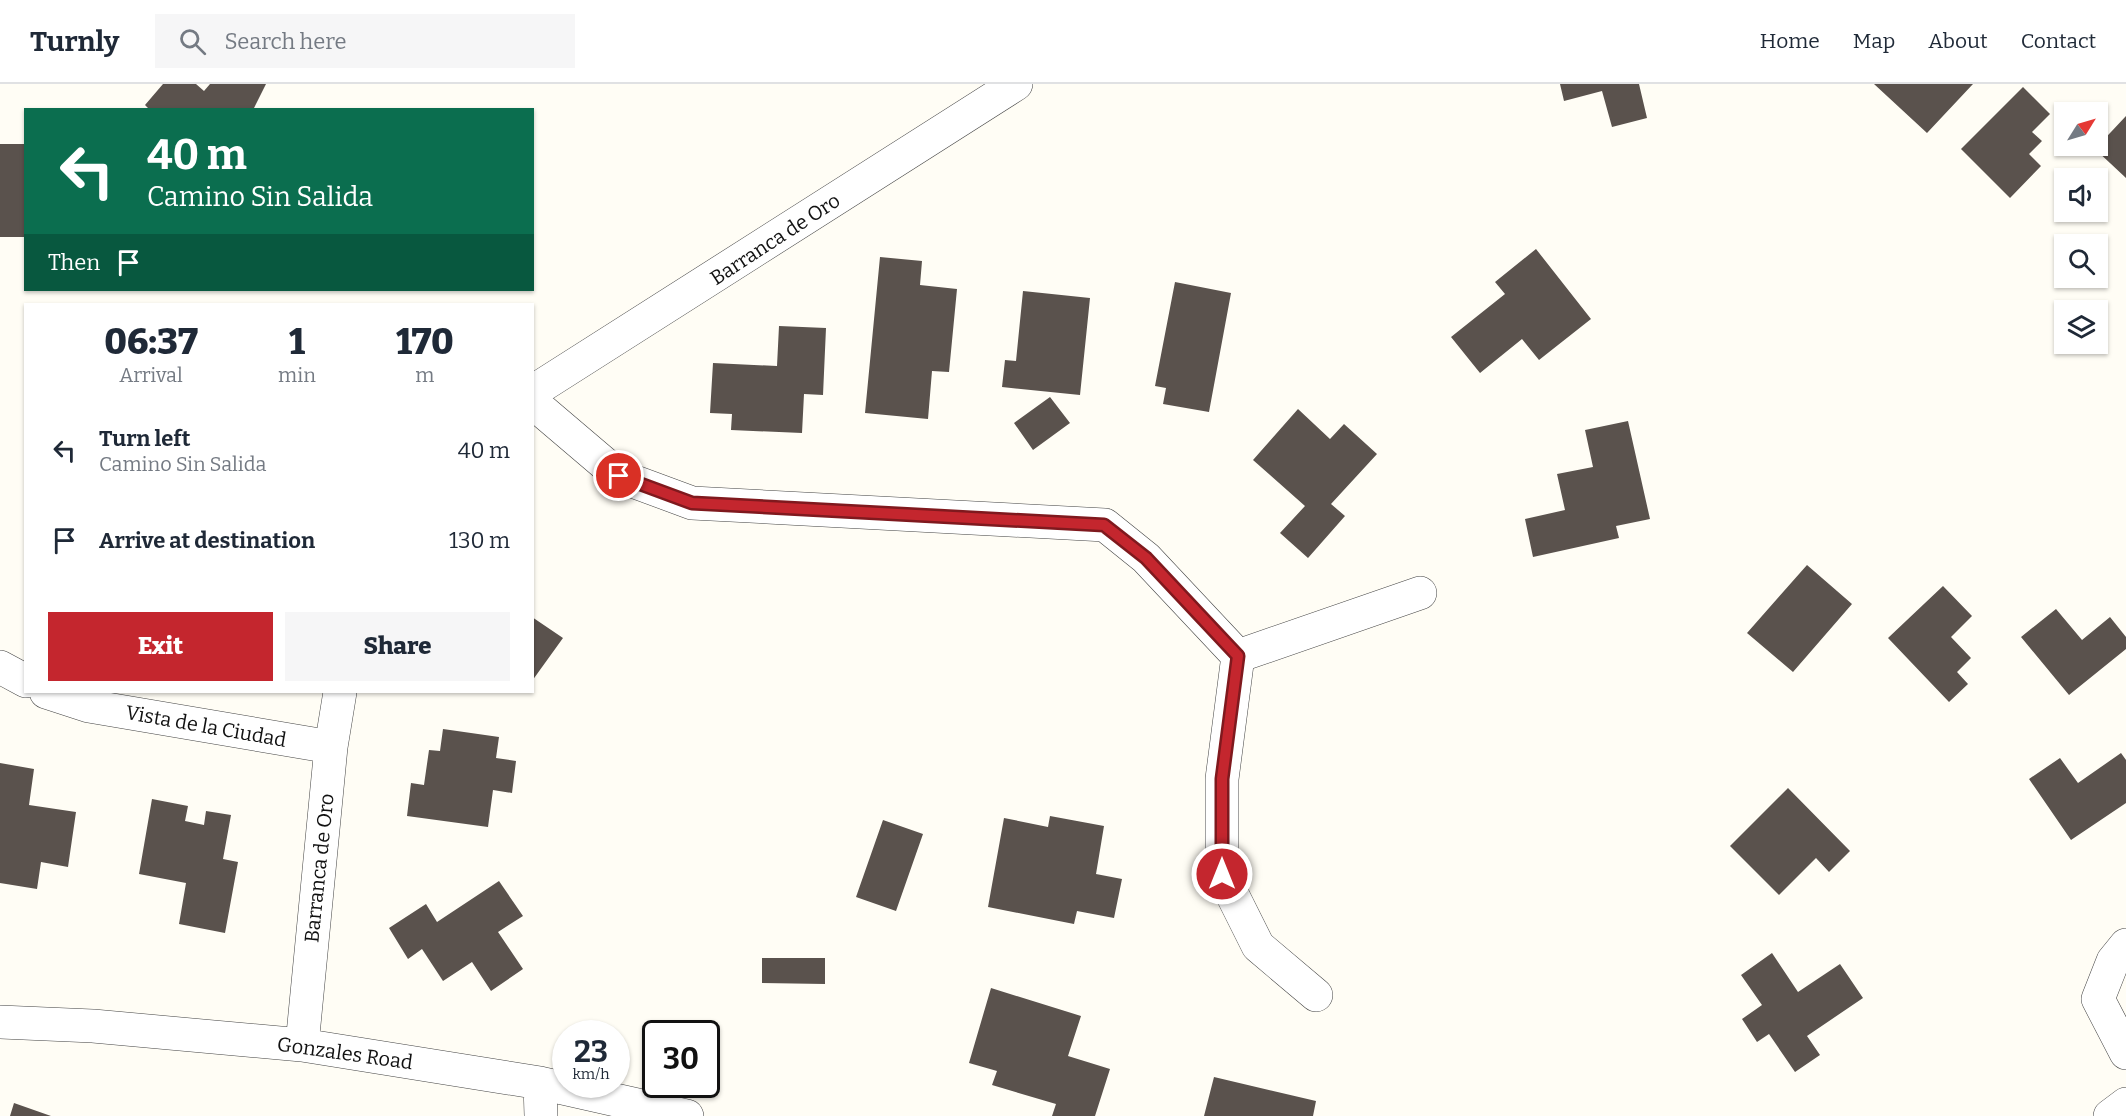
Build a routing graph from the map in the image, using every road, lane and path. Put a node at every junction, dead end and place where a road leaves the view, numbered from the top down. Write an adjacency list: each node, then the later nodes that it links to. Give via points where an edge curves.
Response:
1 (1016, 84): 2 (street, Barranca de Oro)
2 (534, 391)
3 (534, 404): 5 (street, via 619,476 692,503 1104,525 1146,558)
4 (1420, 593): 5 (street)
5 (1238, 656): 12 (street, via 1222,779 1222,874 1258,946)
6 (0, 667): 7 (street)
7 (24, 680)
8 (49, 693): 10 (street, Vista de la Ciudad, via 89,706)
9 (340, 693): 10 (street, Barranca de Oro)
10 (331, 747): 14 (street, Barranca de Oro)
11 (2126, 945): 15 (street, via 2113,962 2098,999)
12 (1316, 995)
13 (0, 1022): 14 (street, Gonzales Road, via 93,1026)
14 (302, 1045): 16 (street, Gonzales Road)
15 (2126, 1053)
16 (540, 1083): 18 (street); 19 (street, Gonzales Road)
17 (2126, 1104): 20 (street)
18 (541, 1116)
19 (687, 1116)
20 (2110, 1116)

